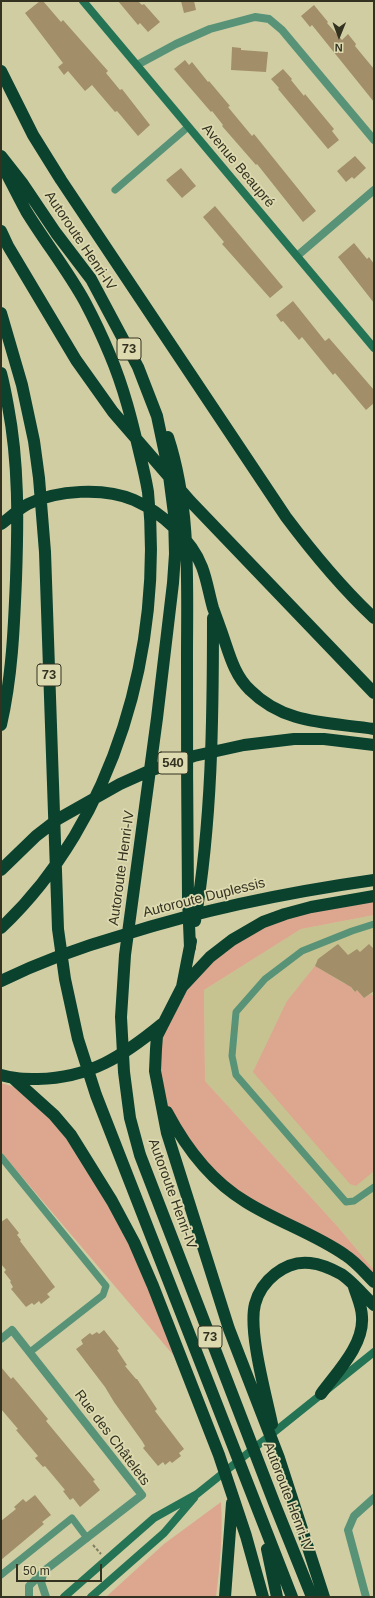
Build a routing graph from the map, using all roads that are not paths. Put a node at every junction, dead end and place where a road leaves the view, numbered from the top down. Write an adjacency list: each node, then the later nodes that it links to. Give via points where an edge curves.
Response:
1 (83, 1): 2 (main road, Avenue Beaupré)
2 (137, 65): 4 (main road, Avenue Beaupré); 5 (street, via 210,29 255,17 269,19 282,30)
3 (1, 71): 18 (highway, via 33,135 61,180 286,517 317,559)
4 (188, 127): 8 (lane); 11 (main road, Avenue Beaupré)
5 (374, 140)
6 (1, 156): 15 (highway, Autoroute Henri-IV / 73, via 91,279 138,367)
7 (1, 162): 27 (highway, via 26,211 85,301 124,389 148,490 150,532 148,611 143,649 132,698 112,759 86,815 66,849 43,882)
8 (115, 190)
9 (374, 190): 11 (street)
10 (1, 231): 19 (highway, via 76,360 113,412 190,501)
11 (297, 256): 13 (main road, Avenue Beaupré)
12 (1, 313): 48 (highway, 73, via 22,385 39,478 45,552 58,929 64,979 78,1039 96,1095)
13 (374, 348)
14 (1, 373): 20 (highway, via 17,471 18,531 10,680)
15 (157, 416): 28 (highway, via 174,454 184,510 187,571); 60 (highway, Autoroute Henri-IV / 73, via 168,468 174,514 175,554 157,718 125,955 121,1017 130,1118 140,1155)
16 (1, 524): 17 (highway, via 27,505 54,496 82,491 134,500 158,515 189,543 202,566)
17 (213, 609): 21 (highway, via 231,662 241,679 250,690 271,706 304,720); 28 (highway, via 212,730 206,821 199,894)
18 (374, 618)
19 (374, 693)
20 (1, 725)
21 (374, 729)
22 (374, 745): 23 (highway, 540, via 324,739 244,745 194,756 157,768 120,784 58,819 36,836)
23 (1, 870)
24 (374, 880): 29 (highway, Autoroute Duplessis, via 312,889 170,920 97,943)
25 (374, 896): 30 (highway, via 311,907 263,922 232,940 210,957)
26 (374, 924): 36 (lane, via 302,951 265,978 236,1012 232,1056 236,1075 346,1202 354,1201)
27 (1, 928)
28 (190, 948): 30 (highway)
29 (1, 981)
30 (182, 988): 31 (highway)
31 (166, 1020): 33 (highway, via 133,1047 109,1062 78,1074 54,1078); 34 (highway, via 158,1036 156,1049 155,1071)
32 (1, 1075): 33 (highway)
33 (14, 1079): 46 (highway, via 49,1110 71,1135 134,1242 197,1398)
34 (160, 1096): 37 (highway, via 174,1126 208,1172 246,1202 346,1255); 44 (highway, via 167,1133 227,1322)
35 (1, 1157): 41 (lane, via 106,1286 103,1295)
36 (374, 1187)
37 (374, 1282)
38 (354, 1286): 39 (highway); 43 (highway, via 362,1316 357,1344); 44 (highway, via 343,1275 308,1262 292,1266 268,1280 255,1304 256,1344)
39 (374, 1306)
40 (1, 1339): 41 (street, Rue des Châtelets, via 12,1330)
41 (30, 1352): 49 (street, Rue des Châtelets, via 142,1495)
42 (374, 1352): 43 (main road)
43 (321, 1394): 45 (main road)
44 (279, 1458): 61 (highway)
45 (197, 1494): 54 (main road, via 154,1518); 55 (main road, via 164,1533)
46 (232, 1496): 56 (highway); 57 (highway)
47 (374, 1498): 62 (street, via 354,1516 348,1530)
48 (258, 1509): 58 (highway); 59 (highway, 73)
49 (87, 1538): 50 (street, Rue des Châtelets); 51 (lane, via 72,1518)
50 (44, 1571): 52 (street, Rue des Châtelets, via 29,1586); 53 (street, via 41,1582)
51 (1, 1575)
52 (29, 1597)
53 (46, 1597)
54 (64, 1597)
55 (91, 1597)
56 (225, 1597)
57 (263, 1597)
58 (277, 1597)
59 (292, 1597)
60 (312, 1597)
61 (324, 1597)
62 (366, 1597)

